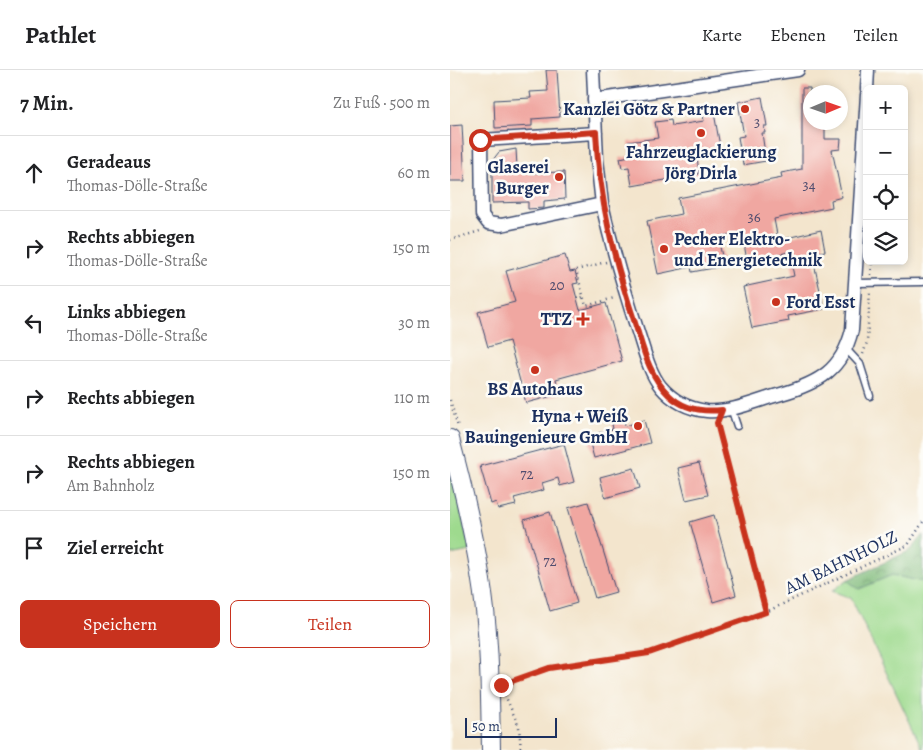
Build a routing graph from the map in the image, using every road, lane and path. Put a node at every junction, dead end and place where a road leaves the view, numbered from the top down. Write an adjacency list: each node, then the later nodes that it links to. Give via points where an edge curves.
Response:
1 (593, 70): 5 (street)
2 (798, 70): 5 (street)
3 (868, 70): 4 (street)
4 (867, 85)
5 (594, 100): 7 (street)
6 (865, 130): 14 (street)
7 (596, 132): 8 (street); 9 (street, via 480,140 482,215)
8 (602, 204): 9 (street, via 500,225); 11 (street)
9 (488, 223): 10 (path, via 478,232)
10 (450, 240)
11 (614, 260): 16 (street); 17 (path, via 576,270)
12 (872, 265): 15 (path)
13 (923, 282): 15 (lane)
14 (856, 283): 15 (lane); 19 (street)
15 (870, 283): 20 (path, via 867,342)
16 (625, 294): 17 (path, via 586,306); 22 (street, via 653,374 661,386 680,403 708,411)
17 (583, 297): 18 (path)
18 (577, 299)
19 (847, 350): 20 (lane); 22 (street, via 838,364 808,386)
20 (860, 364): 21 (lane)
21 (870, 396)
22 (727, 409): 23 (lane); 26 (path, via 717,423)
23 (737, 426)
24 (450, 439): 27 (main road, via 481,575)
25 (923, 522): 26 (path, AM BAHNHOLZ, via 908,545)
26 (766, 612): 27 (path, AM BAHNHOLZ, via 649,653 549,668)
27 (498, 689): 28 (main road); 29 (path, via 519,727)
28 (491, 750)
29 (521, 750)

